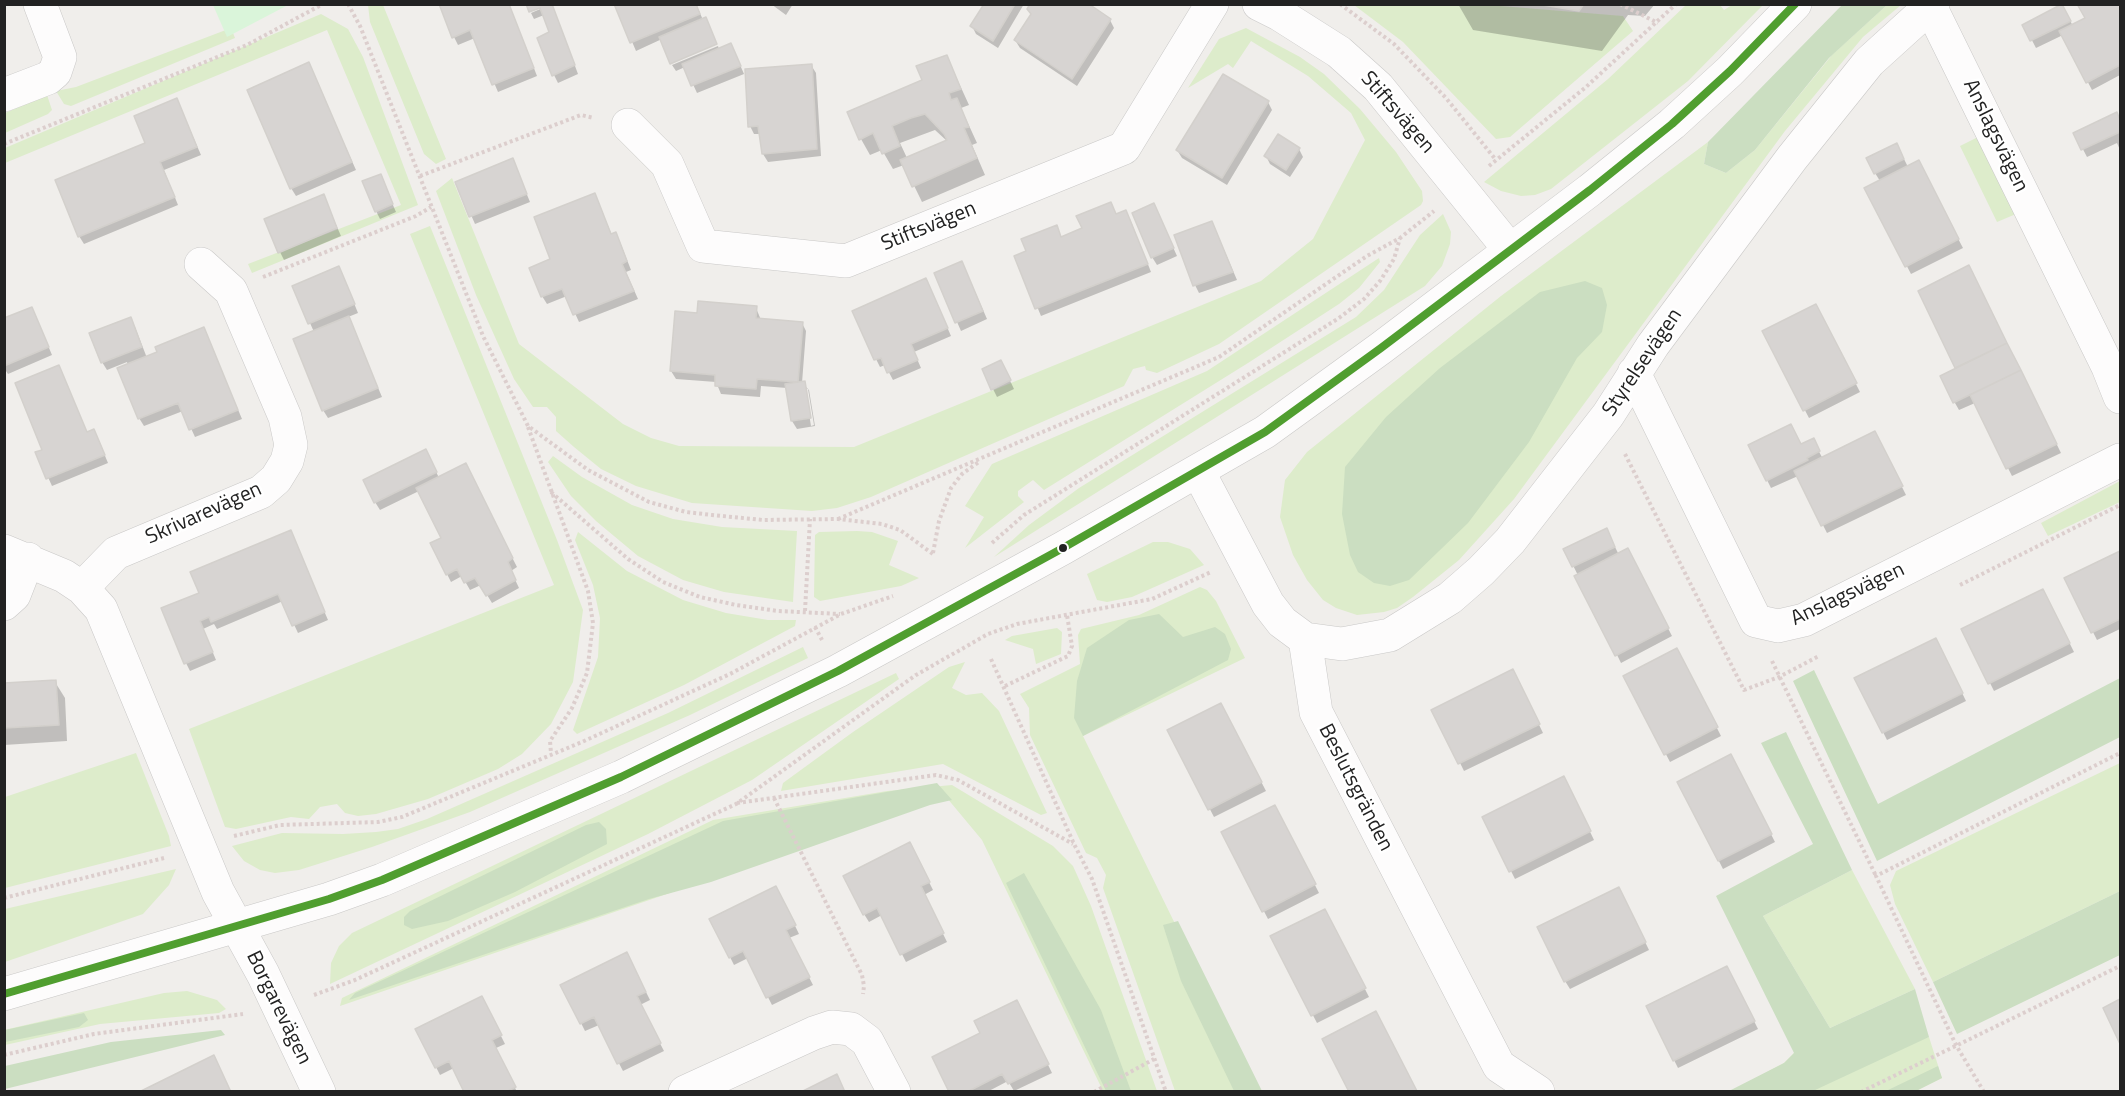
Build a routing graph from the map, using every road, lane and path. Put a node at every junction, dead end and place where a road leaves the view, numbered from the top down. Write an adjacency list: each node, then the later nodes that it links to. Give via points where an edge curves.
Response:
1 (40, 4): 13 (street, via 60,57 55,72)
2 (323, 4): 11 (path)
3 (348, 4): 16 (path)
4 (1212, 4): 14 (street, Stiftsvägen, via 1124,148 846,261 703,246 667,164)
5 (1259, 4): 20 (street, Stiftsvägen, via 1339,52 1378,87)
6 (1340, 4): 12 (path, via 1394,44 1446,98 1496,160)
7 (1620, 4): 12 (path)
8 (1676, 4): 12 (path)
9 (1795, 4): 20 (street, via 1672,124)
10 (1932, 5): 23 (street, Styrelsevägen, via 1869,62 1829,111); 24 (street, Anslagsvägen)
11 (313, 7): 15 (path, via 247,45)
12 (1658, 23)
13 (4, 95)
14 (628, 125): 16 (path, via 581,115)
15 (4, 144)
16 (420, 176): 17 (path)
17 (431, 207): 22 (path); 25 (path, via 483,336)
18 (1437, 208): 19 (path)
19 (1400, 238): 26 (path, via 1367,256 1219,357); 32 (path, via 1394,259 1364,299 1339,318 1024,515)
20 (1510, 250): 28 (street, via 1265,432)
21 (201, 264): 22 (street, Skrivarevägen)
22 (231, 291): 35 (street, Skrivarevägen, via 285,417 291,445 287,461 276,479 261,492 116,553)
23 (1634, 373): 41 (street); 42 (street, Styrelsevägen, via 1608,415 1510,541 1450,598 1390,635 1342,644)
24 (2121, 397)
25 (528, 426): 29 (path); 30 (path, via 588,470 648,501 686,512)
26 (986, 456): 31 (path); 31 (path, via 951,488 933,554 900,530)
27 (2121, 460): 41 (street, Anslagsvägen, via 1804,620 1778,626)
28 (1198, 471): 34 (street); 53 (street, via 838,671 621,777 382,880)
29 (550, 492): 38 (path, via 628,559 663,582 700,597 736,605); 45 (path, via 588,591 593,623 587,672 572,708 550,741)
30 (810, 519): 31 (path); 38 (path)
31 (838, 519)
32 (988, 546)
33 (16, 555): 35 (street); 37 (street, via 14,594)
34 (1242, 557): 40 (path, via 1152,599); 42 (street, via 1282,622)
35 (82, 588): 50 (street, via 111,627)
36 (900, 594): 39 (path)
37 (4, 604)
38 (805, 612): 39 (path)
39 (842, 614): 45 (path, via 730,674)
40 (1067, 615): 44 (path, via 1072,646 1068,656); 48 (path, via 988,634 916,675)
41 (1756, 621): 51 (path, via 1779,677)
42 (1305, 639): 66 (street, Beslutsgränden, via 1316,712 1499,1066)
43 (991, 659): 44 (path)
44 (1005, 686): 49 (path)
45 (552, 753): 50 (path, via 402,817 378,822 280,825)
46 (2121, 753): 51 (path)
47 (774, 798): 48 (path); 49 (path, via 936,775 958,780); 57 (path, via 862,975 864,986)
48 (736, 804): 56 (path, via 355,980)
49 (1074, 844): 60 (path, via 1092,879)
50 (200, 848): 52 (path); 53 (street)
51 (1876, 876): 58 (path)
52 (4, 898)
53 (237, 925): 55 (street); 56 (street, Borgarevägen)
54 (2121, 966): 58 (path)
55 (4, 994)
56 (279, 1007): 59 (path, via 94,1034); 61 (street, Borgarevägen)
57 (851, 1029): 62 (street, via 832,1027 813,1033); 63 (street, via 867,1041)
58 (1956, 1045): 67 (path); 68 (path)
59 (4, 1056)
60 (1154, 1059): 64 (path); 65 (path)
61 (319, 1092)
62 (685, 1092)
63 (894, 1092)
64 (1094, 1092)
65 (1166, 1092)
66 (1538, 1092)
67 (1861, 1092)
68 (1984, 1092)

